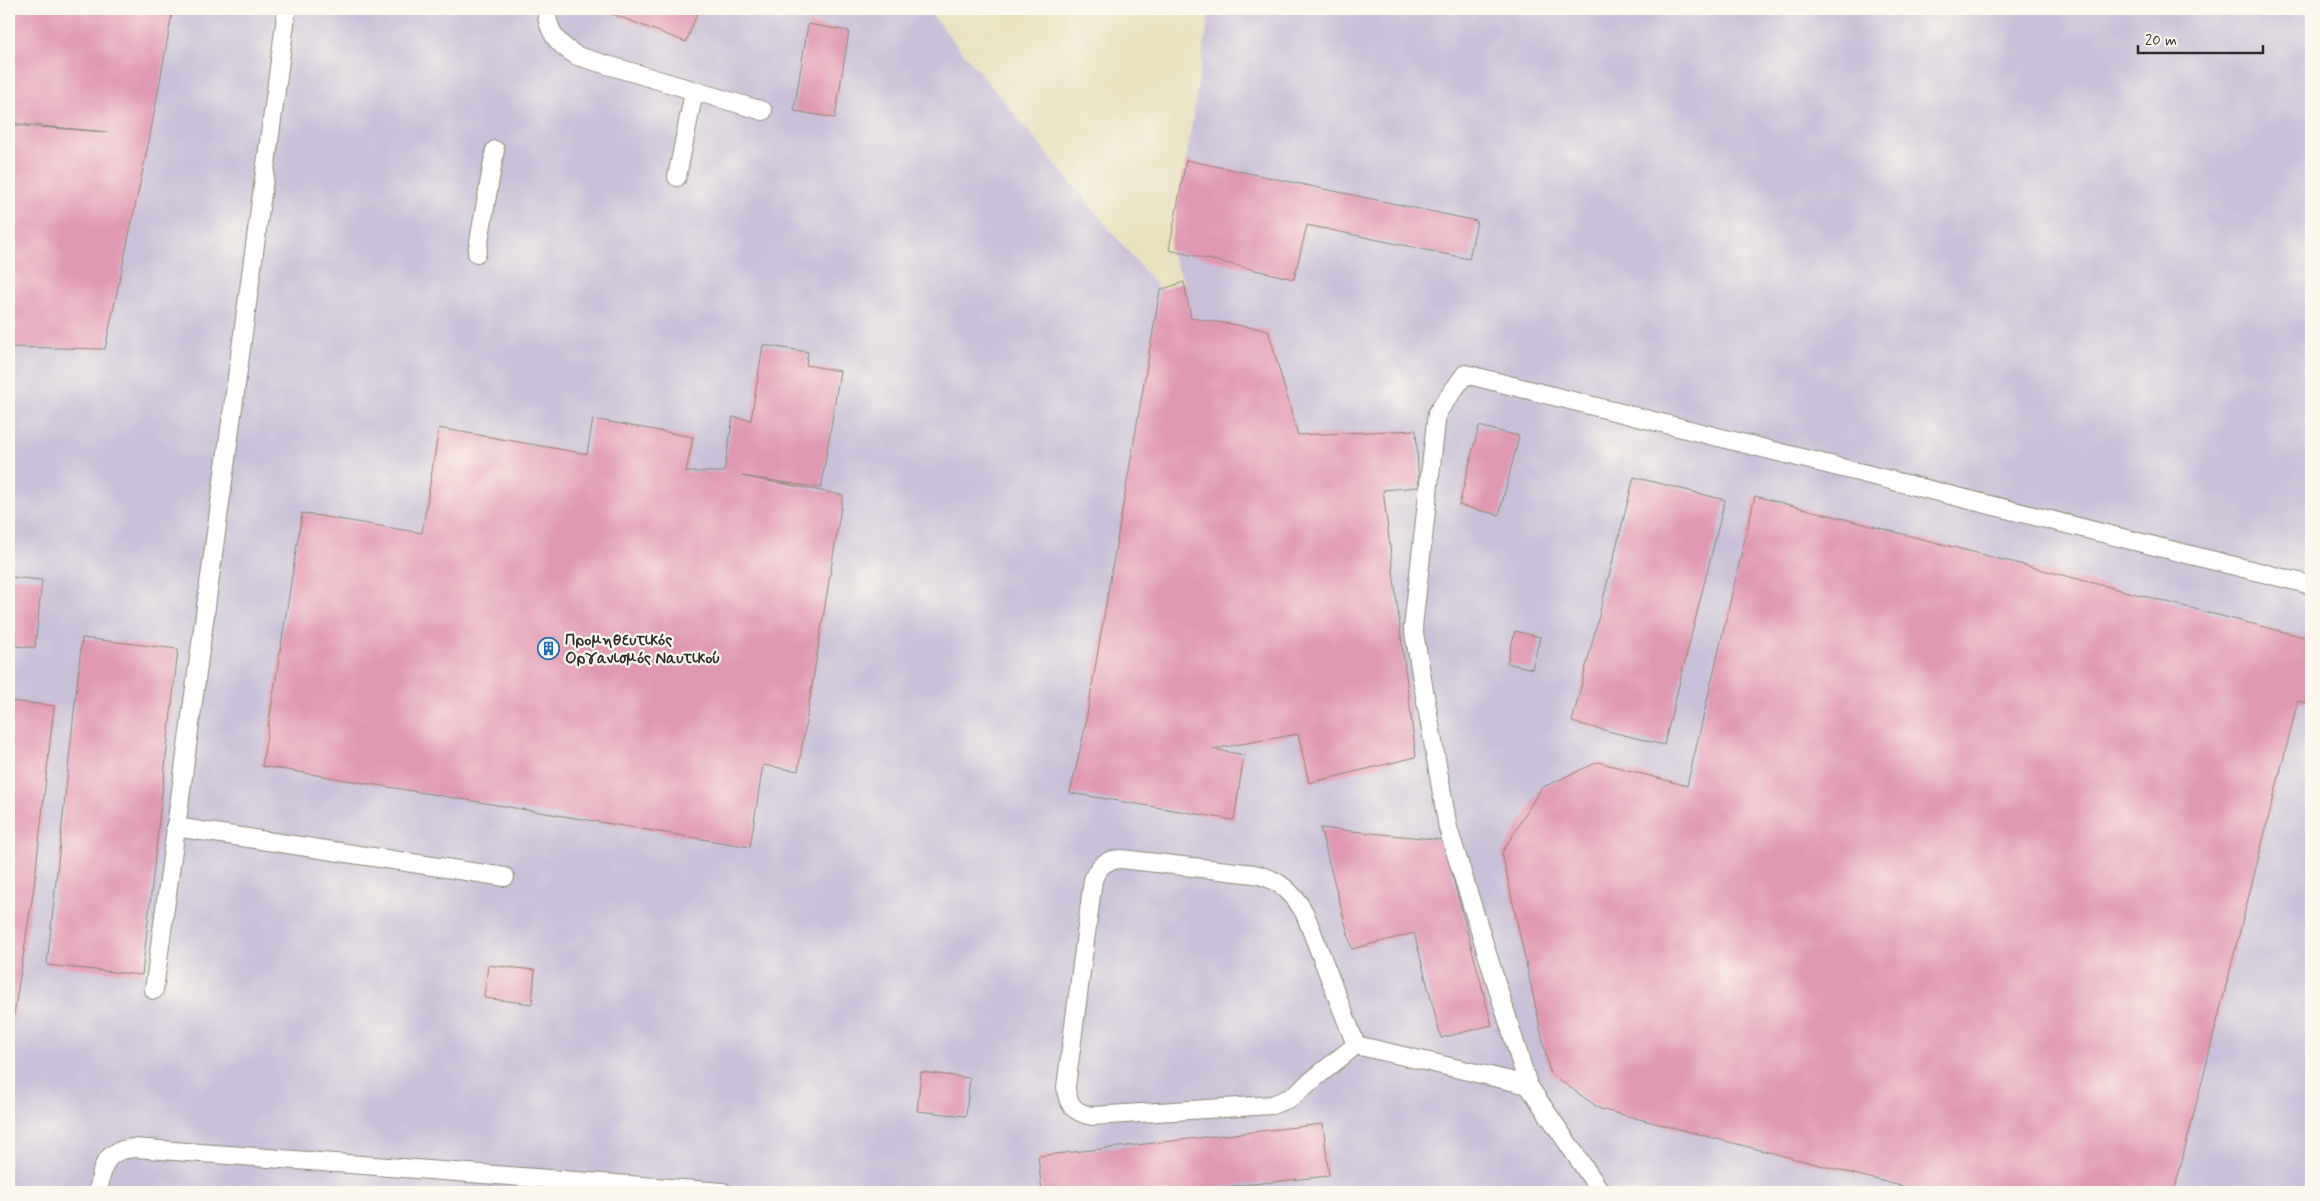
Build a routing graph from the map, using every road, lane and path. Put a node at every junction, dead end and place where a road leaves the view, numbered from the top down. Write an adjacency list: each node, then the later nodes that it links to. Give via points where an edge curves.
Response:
1 (287, 9): 9 (lane)
2 (546, 9): 3 (lane, via 547,23 554,37 576,56)
3 (694, 92): 4 (lane); 6 (lane)
4 (763, 112)
5 (495, 150): 7 (lane)
6 (678, 177)
7 (477, 253)
8 (2311, 585): 13 (lane, via 1465,374 1437,413 1414,628 1448,828)
9 (175, 827): 10 (lane); 11 (lane)
10 (505, 877)
11 (154, 990)
12 (1356, 1044): 12 (lane, via 1305,914 1299,902 1279,883 1254,874 1120,859 1102,864 1096,871 1066,1088 1066,1099 1081,1114 1092,1116 1272,1105 1290,1098); 13 (lane)
13 (1528, 1085): 16 (lane)
14 (98, 1192): 15 (lane, via 100,1174 111,1154 134,1148)
15 (723, 1192)
16 (1601, 1192)

